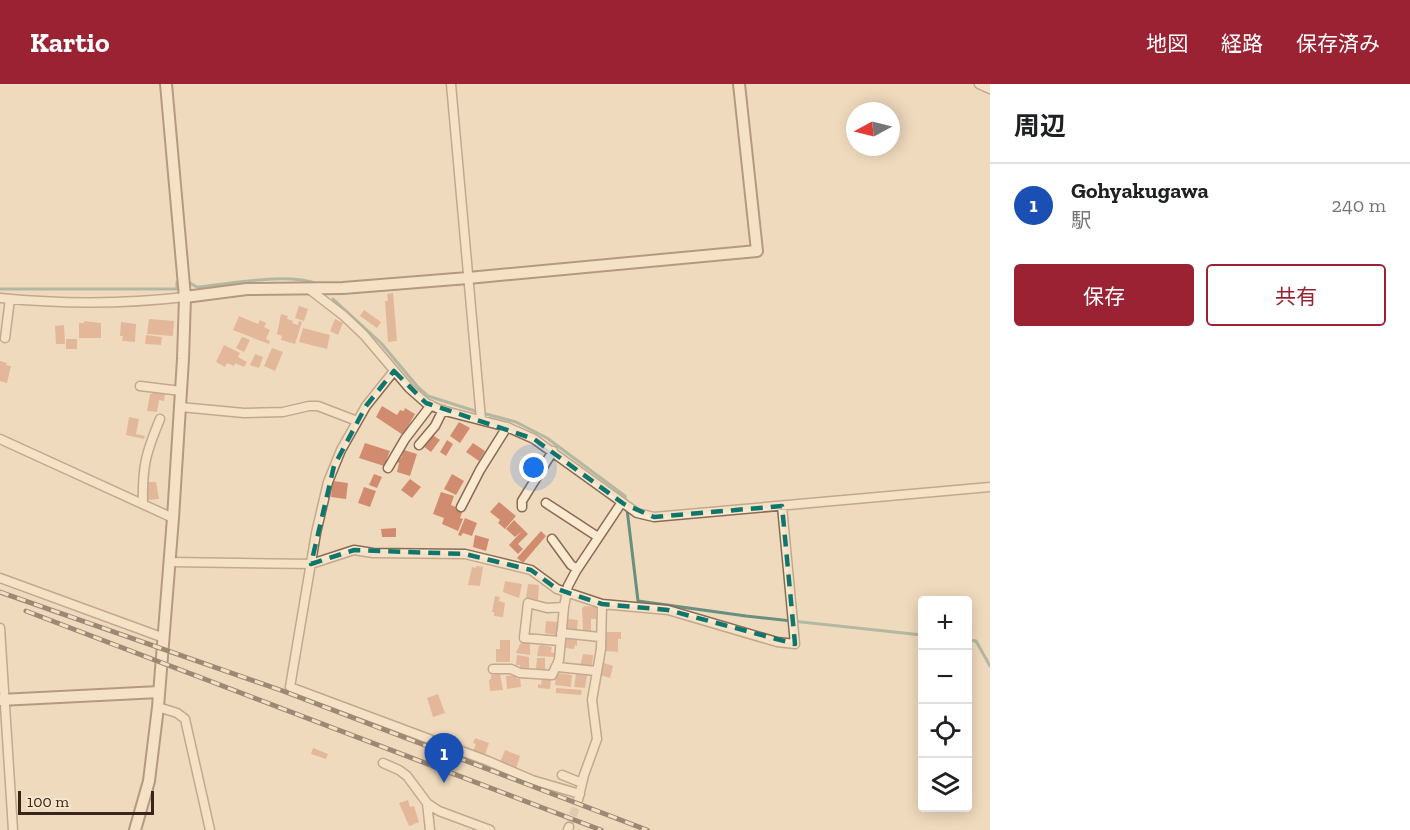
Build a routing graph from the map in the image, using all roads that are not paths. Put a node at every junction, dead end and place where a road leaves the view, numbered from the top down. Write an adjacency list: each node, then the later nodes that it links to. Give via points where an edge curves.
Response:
1 (166, 84): 8 (street)
2 (451, 84): 6 (street)
3 (739, 84): 6 (street, via 757,250)
4 (979, 84): 5 (street)
5 (990, 89)
6 (468, 278): 7 (street); 19 (street)
7 (309, 289): 8 (street, via 247,289); 12 (street, via 358,328)
8 (185, 297): 10 (street); 14 (street)
9 (0, 298): 10 (street)
10 (10, 299): 11 (street)
11 (5, 338)
12 (394, 371): 15 (street); 20 (street)
13 (140, 386): 14 (street)
14 (181, 391): 16 (street)
15 (431, 405): 17 (street); 25 (street)
16 (180, 407): 20 (street, via 244,413 318,406); 33 (street)
17 (443, 410): 19 (street); 23 (street)
18 (160, 419): 29 (street, via 145,456)
19 (481, 419): 21 (street)
20 (357, 421): 37 (street, via 328,482)
21 (507, 427): 24 (street); 31 (street)
22 (0, 439): 29 (street)
23 (419, 445)
24 (553, 451): 28 (street); 32 (street)
25 (388, 468)
26 (990, 487): 30 (street)
27 (546, 503): 34 (street)
28 (623, 503): 30 (street, via 637,513 654,517); 34 (street)
29 (143, 504): 33 (street)
30 (782, 506): 41 (street, via 795,644 668,610)
31 (461, 507)
32 (522, 507)
33 (174, 518): 36 (street)
34 (598, 537): 38 (street)
35 (552, 539): 38 (street)
36 (170, 562): 37 (street); 46 (street)
37 (311, 564): 40 (street, via 354,550 465,554 531,570); 55 (street, via 290,687 579,797)
38 (577, 569): 40 (street)
39 (0, 578): 46 (street)
40 (567, 592): 41 (street); 42 (street)
41 (602, 604): 45 (street)
42 (564, 607): 44 (street); 44 (street, via 528,603 524,638)
43 (0, 627): 51 (street)
44 (561, 637): 45 (street); 47 (street)
45 (600, 637): 49 (street)
46 (164, 638): 50 (street)
47 (558, 667): 48 (street, via 552,675); 49 (street)
48 (493, 669)
49 (596, 671): 55 (street, via 592,707 597,739)
50 (159, 692): 51 (street); 52 (street)
51 (3, 700): 57 (street)
52 (158, 707): 58 (street, via 149,781); 59 (street, via 185,719)
53 (383, 763): 56 (street, via 407,776)
54 (562, 775): 55 (street)
55 (582, 783)
56 (427, 803): 60 (street); 61 (street)
57 (13, 830)
58 (135, 830)
59 (210, 830)
60 (430, 830)
61 (490, 830)

